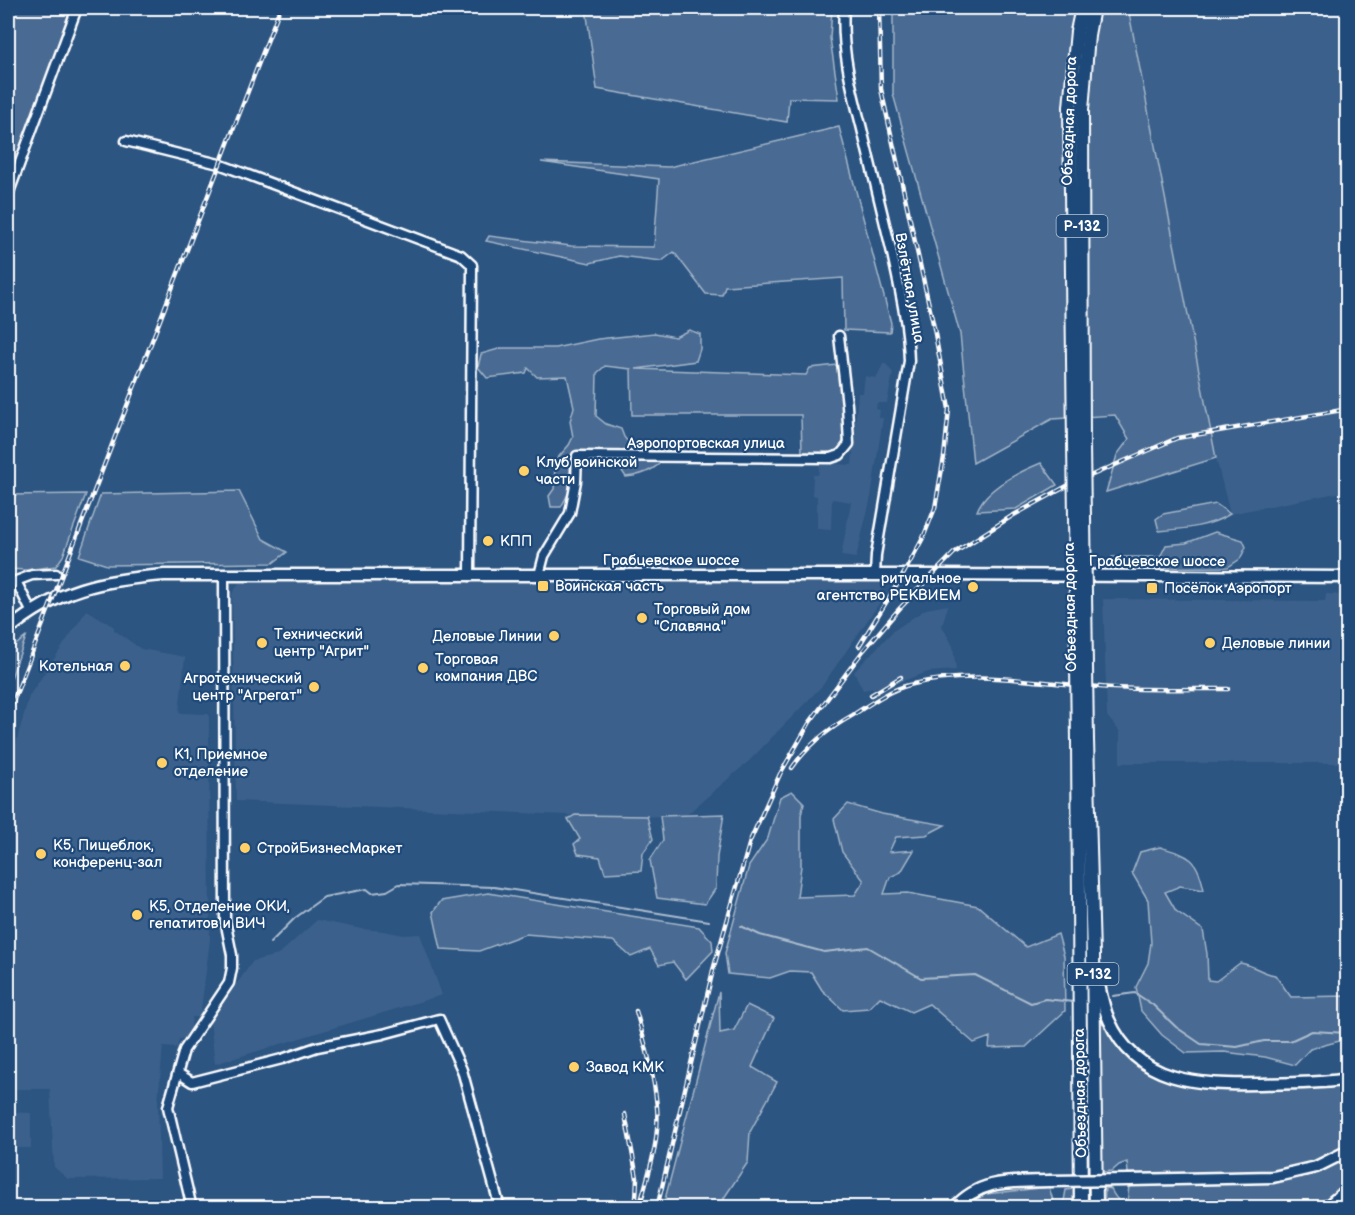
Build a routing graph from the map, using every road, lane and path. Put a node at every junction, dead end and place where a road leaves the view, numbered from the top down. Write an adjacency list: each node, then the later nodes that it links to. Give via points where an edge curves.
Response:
1 (77, 8): 6 (street)
2 (844, 8): 12 (street, Взлётная улица, via 853,93 901,293 908,338 909,361)
3 (1082, 8): 8 (highway, Объездная дорога / Р-132, via 1070,107)
4 (1093, 8): 8 (highway, Объездная дорога / Р-132, via 1082,110)
5 (126, 141): 13 (street, via 219,164 460,255 472,265)
6 (8, 195)
7 (839, 336): 11 (street, Аэропортовская улица, via 849,444 840,455 577,456 570,513 544,556)
8 (1078, 444): 18 (highway, Объездная дорога / Р-132, bridge)
9 (56, 574): 15 (street)
10 (224, 575): 13 (main road, Грабцевское шоссе); 16 (main road, Грабцевское шоссе, via 120,579 85,587); 20 (street, via 225,920 232,968 229,982 184,1050)
11 (539, 575): 12 (main road, Грабцевское шоссе); 13 (main road, Грабцевское шоссе)
12 (875, 575): 14 (main road, Грабцевское шоссе)
13 (470, 576)
14 (1347, 578)
15 (12, 580): 16 (street)
16 (31, 611): 17 (main road, Грабцевское шоссе)
17 (8, 630)
18 (1082, 740): 19 (highway, Объездная дорога / Р-132); 24 (highway, Объездная дорога / Р-132)
19 (1093, 955): 21 (main road, via 1103,1004 1114,1029 1131,1053 1154,1069 1182,1080 1223,1084); 28 (highway, Объездная дорога / Р-132)
20 (178, 1073): 25 (street, via 168,1107); 26 (street, via 192,1082 317,1047 439,1019 462,1070)
21 (1347, 1079)
22 (1347, 1151): 27 (main road, bridge, via 1316,1167 1273,1177 1005,1182 981,1187)
23 (1347, 1189): 29 (main road)
24 (1081, 1204)
25 (192, 1208)
26 (500, 1208)
27 (954, 1208)
28 (1096, 1208)
29 (1325, 1208)

